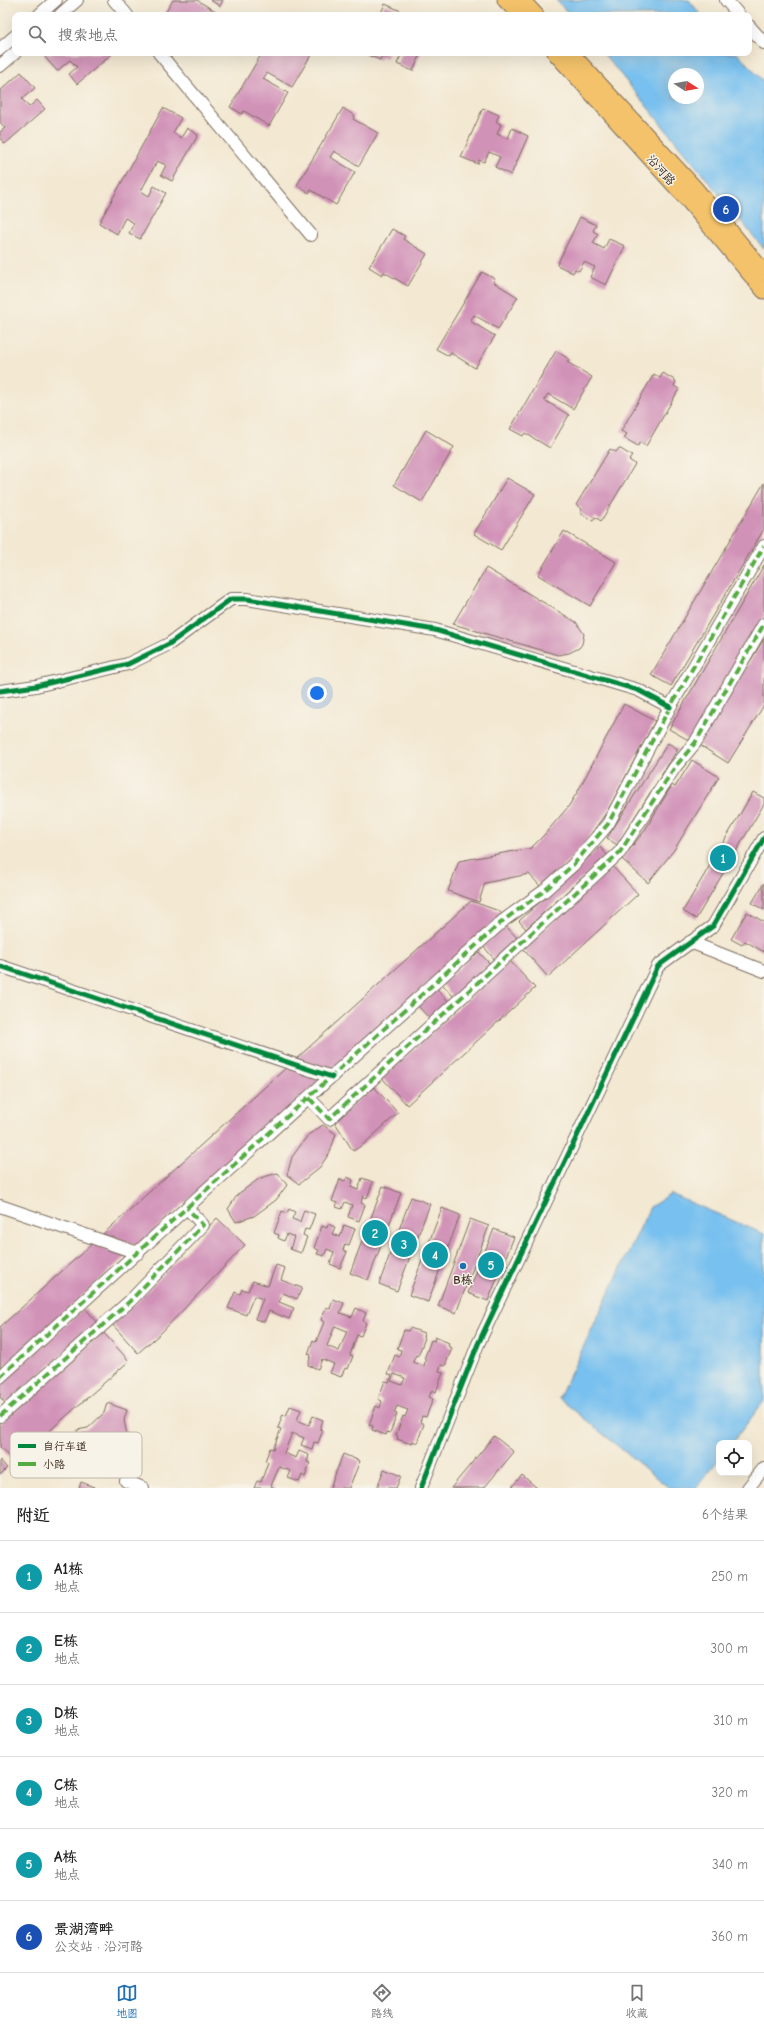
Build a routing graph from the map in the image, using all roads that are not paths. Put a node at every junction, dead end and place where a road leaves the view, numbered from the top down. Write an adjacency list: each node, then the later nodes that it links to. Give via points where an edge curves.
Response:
1 (56, 0): 7 (street)
2 (77, 0): 8 (street)
3 (114, 0): 9 (street)
4 (505, 0): 10 (main road)
5 (522, 0): 11 (main road)
6 (726, 0): 12 (street)
7 (42, 12)
8 (63, 12)
9 (124, 12)
10 (517, 12)
11 (533, 12)
12 (737, 12)
13 (752, 29): 15 (street)
14 (12, 39): 16 (street)
15 (764, 43)
16 (0, 49)
17 (12, 56): 21 (street)
18 (162, 56): 22 (street)
19 (557, 56): 24 (main road, 沿河路, via 680,191)
20 (574, 56): 23 (main road, 沿河路, via 695,188)
21 (0, 66)
22 (311, 235)
23 (764, 272)
24 (764, 291)
25 (764, 546): 28 (street)
26 (764, 624): 34 (street, via 695,743 675,768 620,852 329,1119)
27 (0, 691): 28 (street, via 36,686 128,664 169,644 232,599 247,599 435,630 638,690)
28 (670, 707): 33 (street, via 608,824 573,865 544,892 504,920)
29 (764, 838): 30 (street, via 713,926)
30 (690, 942): 32 (street); 43 (street, via 658,966 478,1344)
31 (0, 966): 33 (street)
32 (764, 971)
33 (332, 1077): 34 (street)
34 (309, 1098): 36 (street)
35 (0, 1206): 37 (street)
36 (187, 1208): 37 (street); 39 (street, via 202,1225 130,1300)
37 (138, 1253): 38 (street)
38 (0, 1377)
39 (0, 1416)
40 (764, 1468): 44 (street)
41 (126, 1481): 42 (street)
42 (143, 1488)
43 (422, 1488)
44 (748, 1488)

